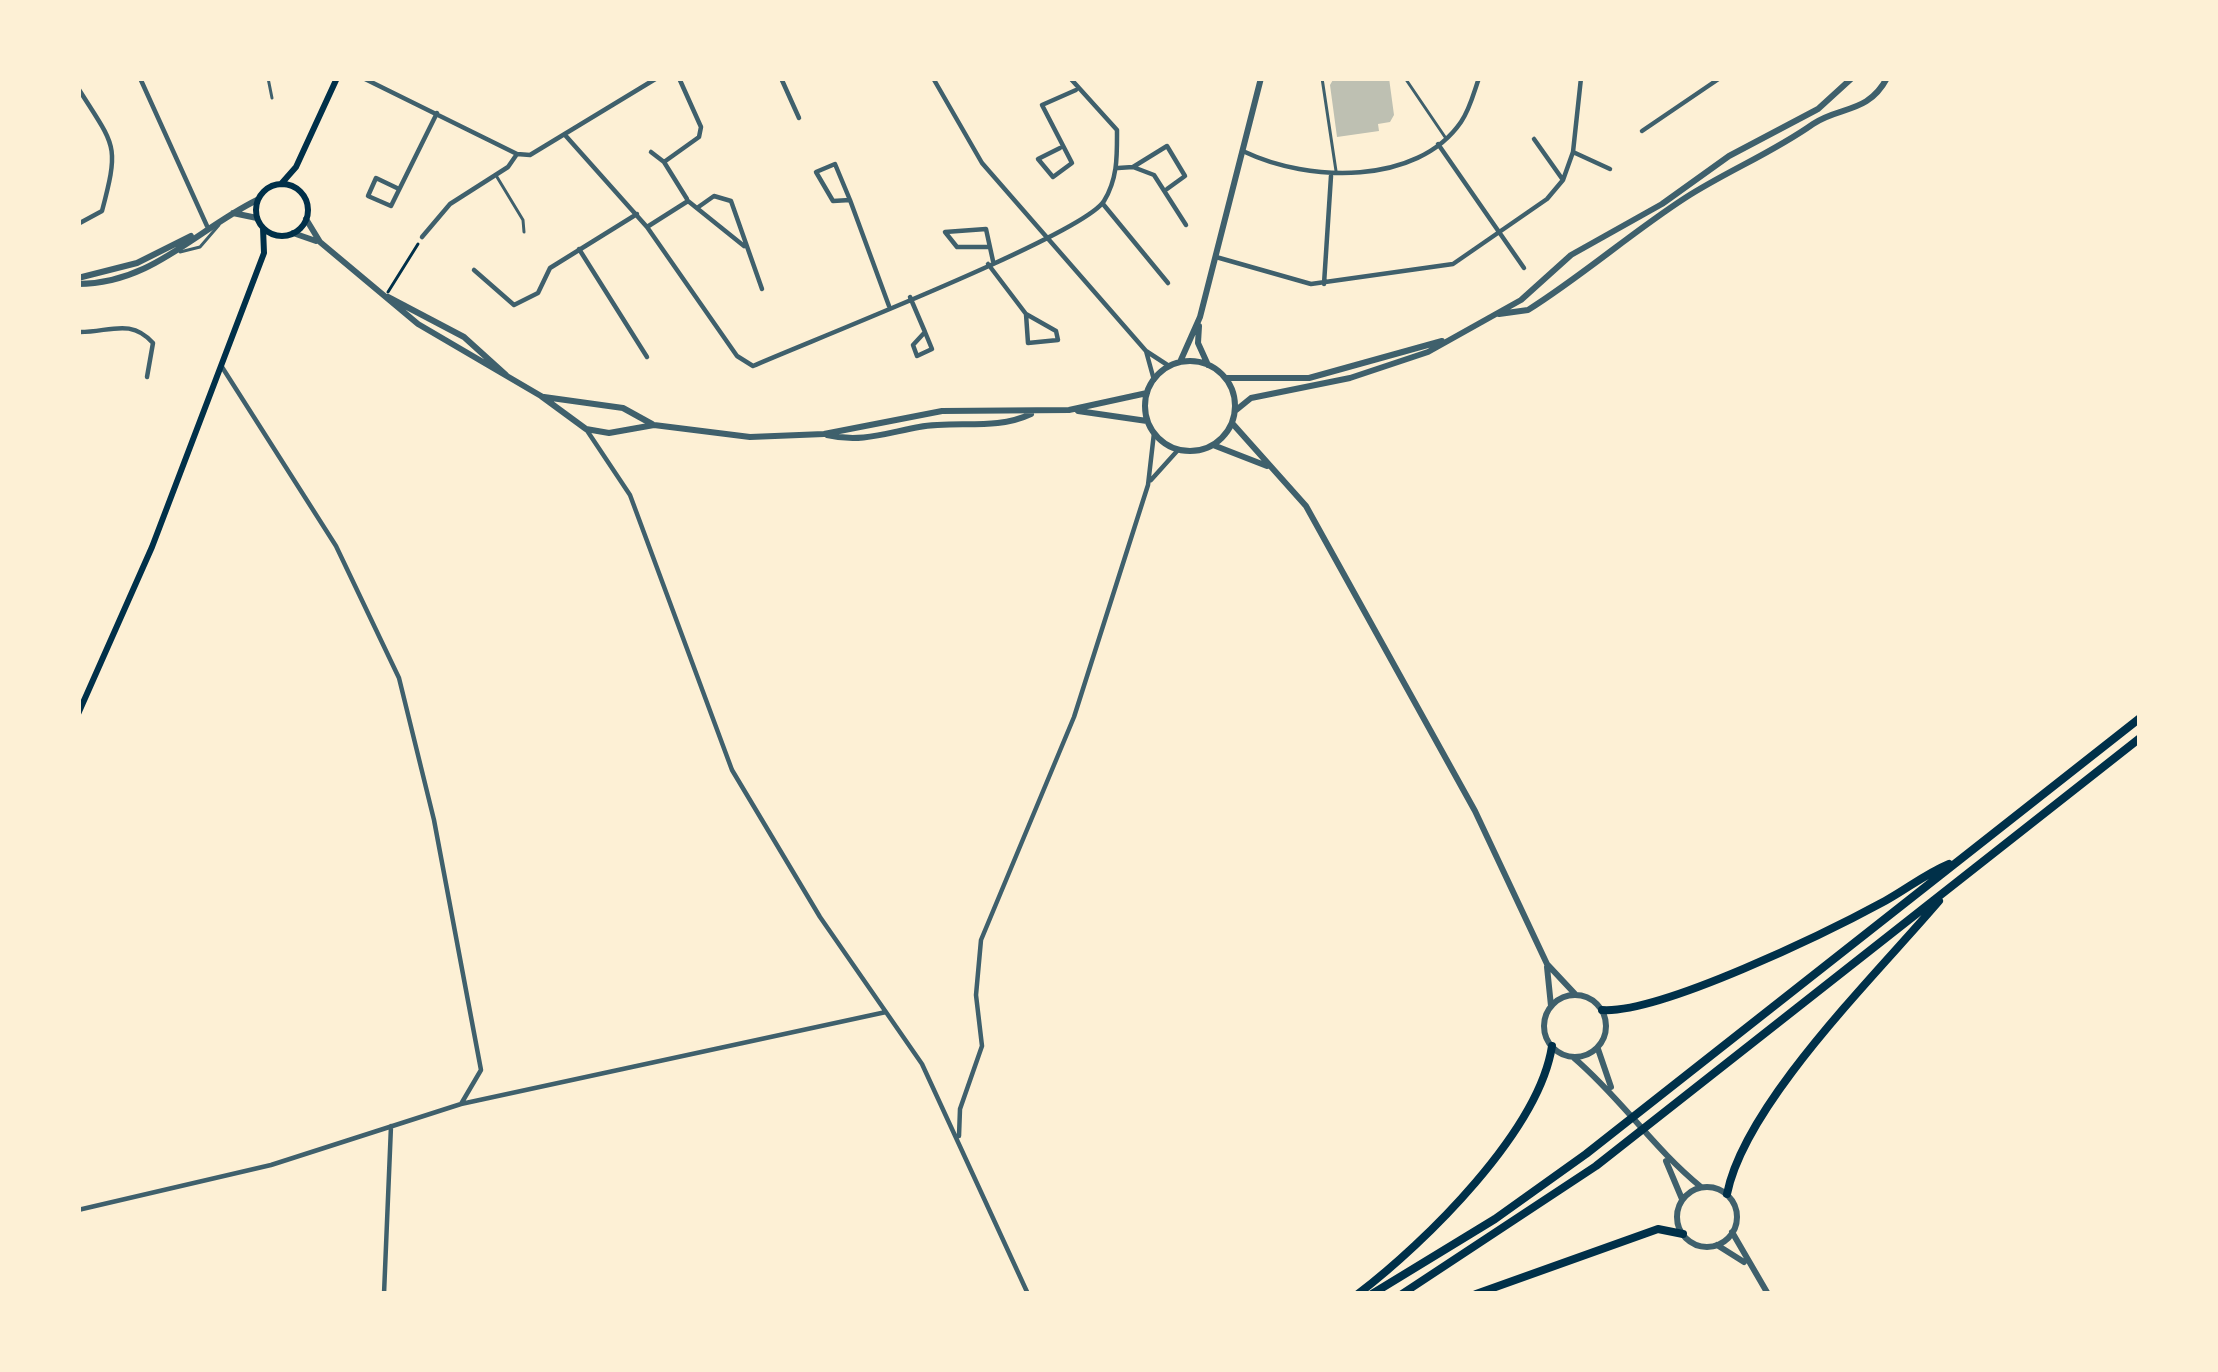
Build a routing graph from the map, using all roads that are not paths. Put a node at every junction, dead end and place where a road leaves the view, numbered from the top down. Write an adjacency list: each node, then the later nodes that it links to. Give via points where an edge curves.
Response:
1 (140, 78): 59 (street)
2 (268, 78): 20 (lane)
3 (337, 78): 35 (main road)
4 (363, 78): 21 (street)
5 (657, 78): 25 (street)
6 (679, 78): 34 (street, via 701,127)
7 (781, 78): 23 (street)
8 (932, 78): 68 (street, via 982,163)
9 (1070, 78): 19 (street)
10 (1261, 78): 31 (street)
11 (1322, 78): 39 (lane)
12 (1405, 78): 26 (lane)
13 (1479, 78): 26 (street)
14 (1581, 78): 32 (street)
15 (1720, 78): 24 (street)
16 (1887, 78): 22 (street, via 1844,116)
17 (1847, 79): 22 (street)
18 (78, 88): 57 (street, via 116,160 102,211)
19 (1076, 90): 29 (street, via 1042,105); 37 (street, via 1117,130)
20 (272, 98)
21 (437, 113): 33 (street); 45 (street)
22 (1821, 113): 86 (street, via 1729,156); 86 (street, via 1771,154 1663,212 1528,310)
23 (799, 118)
24 (1642, 130)
25 (565, 135): 33 (street); 54 (street)
26 (1445, 139): 28 (street)
27 (1534, 139): 42 (street)
28 (1438, 144): 39 (street, via 1398,165); 64 (street)
29 (1060, 148): 29 (street, via 1072,164 1053,178 1038,159)
30 (651, 152): 34 (street)
31 (1244, 152): 39 (street); 75 (street)
32 (1573, 152): 38 (street); 42 (street)
33 (517, 154): 41 (street)
34 (664, 162): 50 (street)
35 (296, 167): 43 (main road); 47 (main road)
36 (1133, 167): 37 (street); 46 (street); 46 (street, via 1167,146 1185,176)
37 (1118, 168): 51 (street)
38 (1610, 169)
39 (1334, 173): 81 (street)
40 (365, 175): 44 (street)
41 (496, 175): 62 (lane); 67 (street, via 450,204)
42 (1563, 180): 64 (street)
43 (281, 184): 47 (main road); 48 (main road)
44 (373, 186): 45 (street, via 376,178); 45 (street, via 368,196 391,206)
45 (399, 189)
46 (1167, 189): 58 (street)
47 (298, 190): 56 (main road)
48 (257, 200): 53 (street); 55 (main road)
49 (850, 200): 49 (street, via 832,201 816,172 835,164); 84 (street)
50 (688, 201): 52 (street); 60 (street)
51 (1102, 204): 68 (street); 80 (street)
52 (697, 208): 71 (street); 71 (street, via 724,196)
53 (230, 213): 55 (street); 59 (street); 73 (lane, via 200,247)
54 (637, 214): 60 (street); 72 (street)
55 (257, 218): 61 (main road)
56 (306, 219): 63 (main road); 69 (street)
57 (78, 224)
58 (1186, 225)
59 (207, 226): 65 (street)
60 (647, 226): 84 (street, via 737,356 753,366)
61 (263, 228): 66 (main road); 74 (main road)
62 (524, 232)
63 (293, 233): 66 (main road); 69 (street)
64 (1501, 233): 77 (street); 81 (street, via 1454,264)
65 (195, 235): 73 (street); 79 (street)
66 (283, 236): 74 (main road)
67 (422, 237)
68 (1045, 239): 76 (street); 91 (street)
69 (320, 242): 101 (street, via 385,296 464,337)
70 (989, 247): 70 (street, via 957,248 946,232 986,229); 76 (street)
71 (746, 248): 82 (street)
72 (579, 249): 78 (street, via 550,268 538,293 514,305); 92 (street)
73 (178, 252): 79 (street, via 129,276)
74 (264, 253): 94 (main road)
75 (1216, 257): 81 (street); 87 (street)
76 (991, 263): 83 (street); 85 (street)
77 (1525, 268)
78 (474, 269)
79 (78, 281)
80 (1168, 283)
81 (1324, 284)
82 (762, 289)
83 (910, 297): 84 (street); 89 (street)
84 (890, 307)
85 (1026, 314): 85 (street, via 1028,343 1058,340 1056,331)
86 (1489, 315): 90 (street)
87 (1200, 316): 93 (street); 95 (street, via 1198,343)
88 (78, 332): 97 (street, via 124,325 142,332 153,343)
89 (925, 332)
90 (1446, 340): 98 (street, via 1309,378); 104 (street, via 1379,369 1251,398)
91 (1146, 351): 96 (street); 99 (street)
92 (647, 357)
93 (1180, 362): 95 (street); 96 (street)
94 (220, 364): 121 (main road); 135 (street, via 336,545 399,678 481,1070)
95 (1208, 365): 98 (street)
96 (1169, 366): 99 (street)
97 (147, 376)
98 (1225, 378): 104 (street)
99 (1154, 380): 100 (street)
100 (1147, 393): 103 (street); 108 (street)
101 (541, 396): 102 (street); 106 (street)
102 (565, 400): 106 (street); 107 (street)
103 (1069, 410): 105 (street); 108 (street)
104 (1235, 411): 109 (street)
105 (1034, 412): 115 (street, via 942,411); 115 (street, via 892,436)
106 (558, 413): 112 (street)
107 (636, 415): 110 (street); 111 (street)
108 (1148, 421): 114 (street)
109 (1232, 423): 116 (street); 119 (street)
110 (654, 424): 111 (street); 115 (street, via 750,437)
111 (633, 428): 113 (street)
112 (586, 429): 113 (street); 117 (street)
113 (609, 433): 117 (street)
114 (1154, 433): 118 (street); 120 (street)
115 (824, 434)
116 (1213, 445): 118 (street); 119 (street)
117 (596, 448): 130 (street, via 631,495 732,770)
118 (1178, 450): 120 (street)
119 (1276, 471): 126 (street, via 1324,538 1475,811)
120 (1148, 485): 137 (street, via 1074,717 982,940 982,1046 960,1109)
121 (78, 714)
122 (2140, 718): 124 (highway)
123 (2140, 738): 125 (highway)
124 (1961, 859): 129 (highway, via 1693,989 1626,1011); 150 (highway, via 1586,1154)
125 (1952, 886): 140 (highway, via 1748,1137); 151 (highway, via 1596,1166)
126 (1547, 964): 127 (street); 128 (street)
127 (1576, 994): 128 (street); 129 (street)
128 (1551, 1006): 131 (street, via 1544,1022)
129 (1602, 1010): 132 (street, via 1606,1029)
130 (886, 1012): 135 (street); 137 (street)
131 (1552, 1046): 133 (street); 149 (highway, via 1547,1076 1461,1200)
132 (1598, 1047): 133 (street); 134 (street)
133 (1573, 1057): 134 (street)
134 (1615, 1093): 138 (street)
135 (461, 1104): 136 (street)
136 (392, 1126): 142 (street, via 271,1165); 147 (street)
137 (959, 1138): 148 (street)
138 (1663, 1155): 139 (street); 141 (street)
139 (1701, 1187): 140 (street); 141 (street)
140 (1726, 1194): 143 (street, via 1736,1212)
141 (1682, 1200): 144 (street)
142 (78, 1210)
143 (1732, 1232): 145 (street); 146 (street)
144 (1683, 1234): 145 (street); 152 (highway, via 1658,1229)
145 (1717, 1245): 146 (street)
146 (1746, 1262): 153 (street)
147 (384, 1294)
148 (1028, 1294)
149 (1358, 1294)
150 (1372, 1294)
151 (1402, 1294)
152 (1476, 1294)
153 (1768, 1294)

